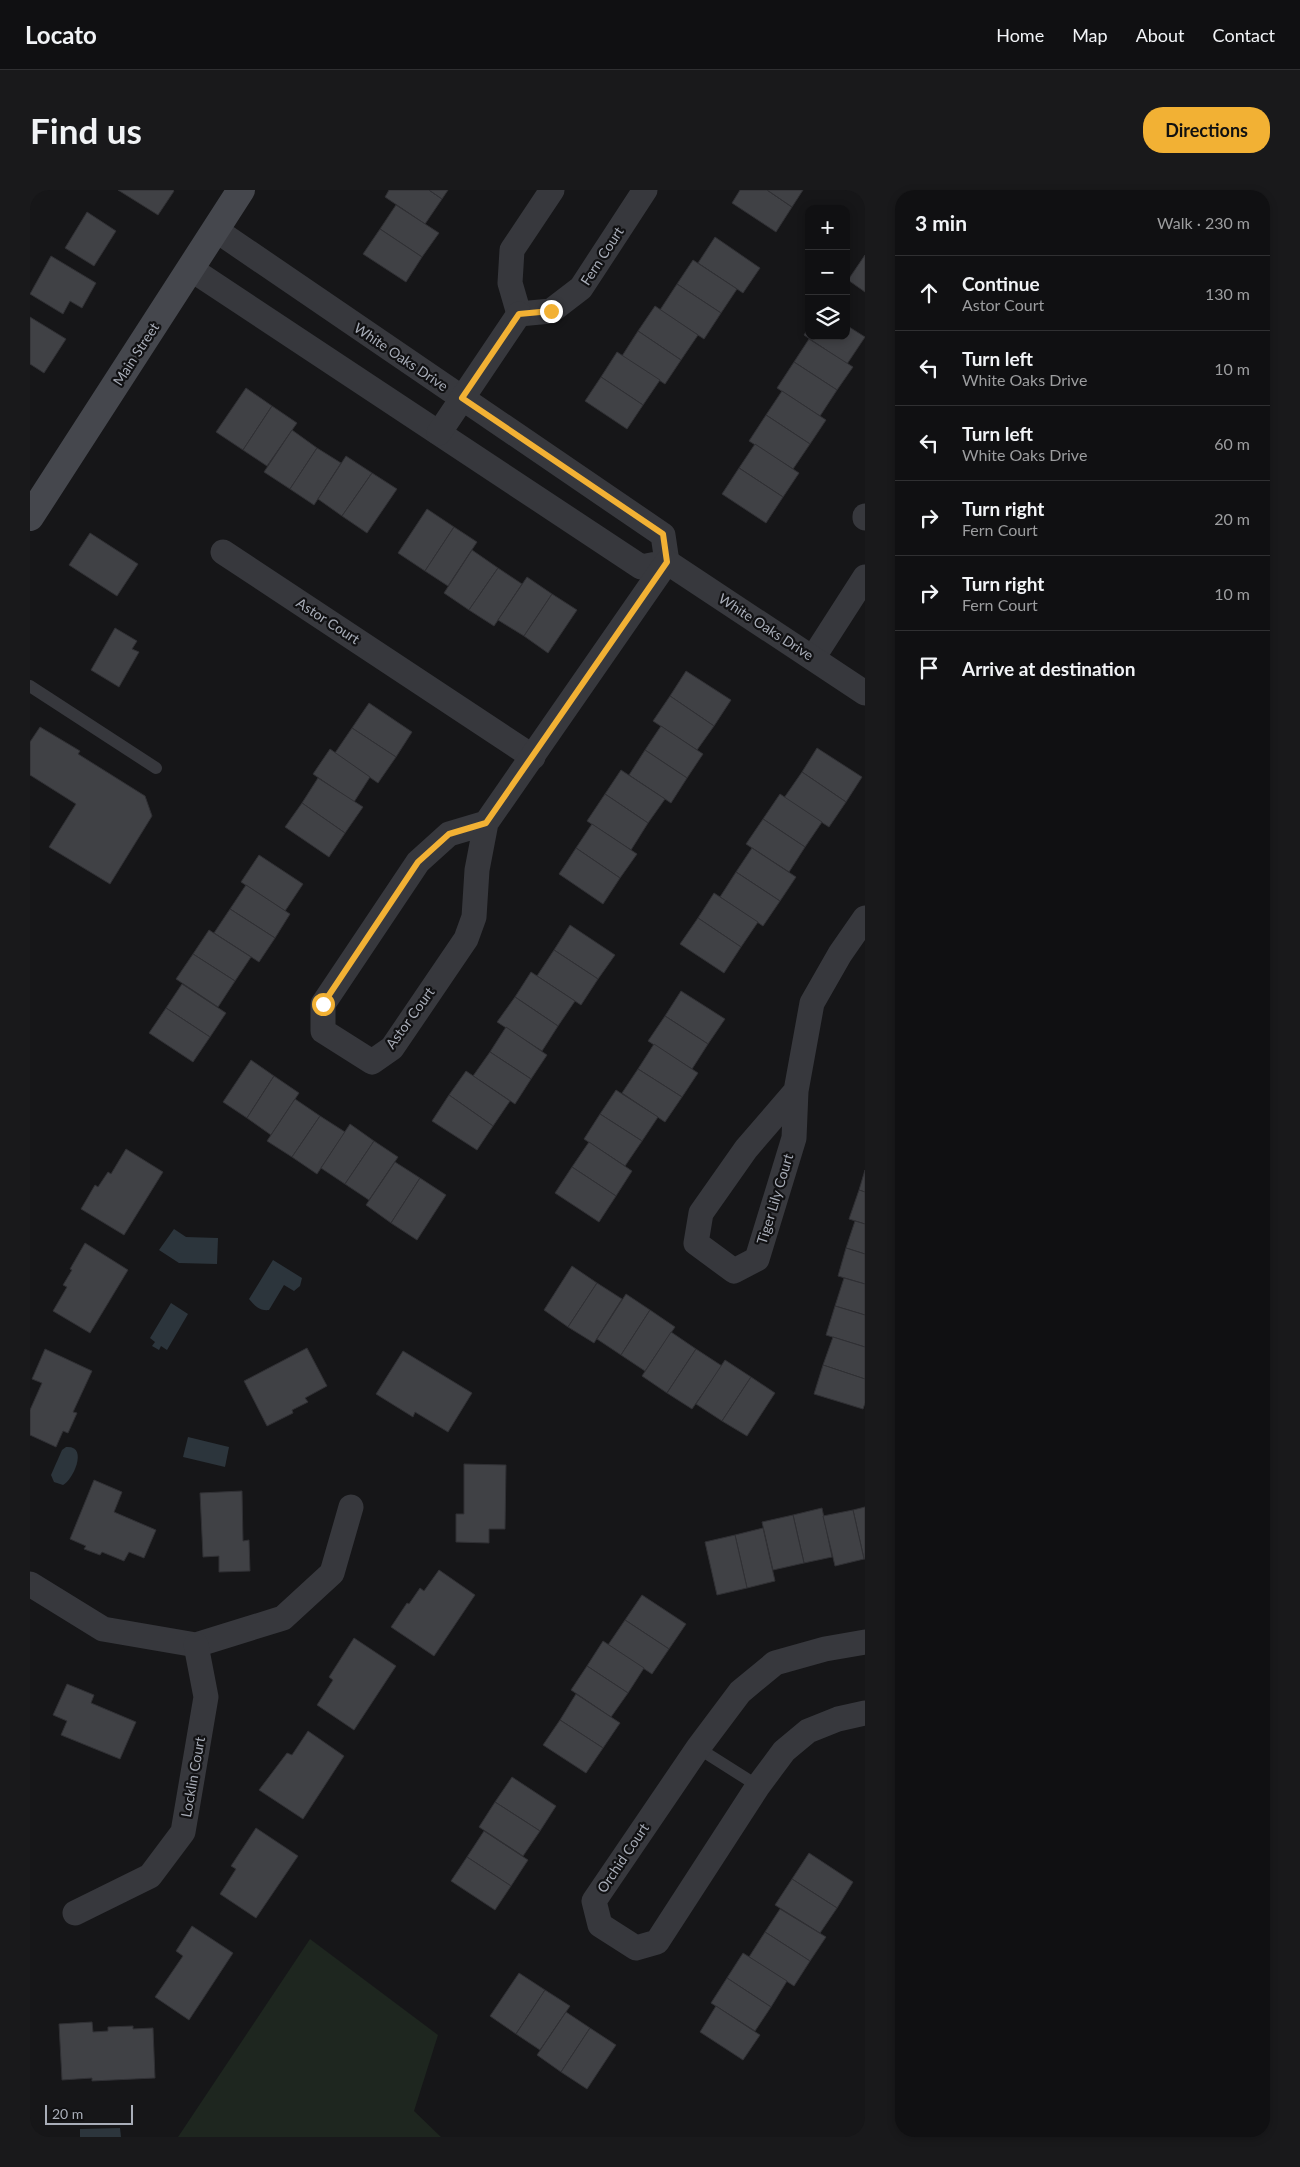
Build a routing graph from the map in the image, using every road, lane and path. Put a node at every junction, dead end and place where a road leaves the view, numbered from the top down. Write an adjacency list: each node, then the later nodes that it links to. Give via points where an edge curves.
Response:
1 (241, 190): 4 (main road, Main Street)
2 (552, 190): 6 (street, via 512,250 510,283)
3 (645, 190): 6 (street, Fern Court, via 581,288 551,311)
4 (216, 230): 5 (main road, Main Street); 7 (street, White Oaks Drive)
5 (192, 269): 8 (street); 9 (main road, Main Street)
6 (519, 314): 7 (street)
7 (462, 398): 8 (street); 11 (street, White Oaks Drive, via 663,534)
8 (438, 433): 11 (street, via 641,567)
9 (30, 516)
10 (224, 552): 16 (street, Astor Court)
11 (667, 562): 13 (street, White Oaks Drive); 16 (street, Astor Court)
12 (865, 577): 13 (street)
13 (813, 658): 15 (street, White Oaks Drive)
14 (30, 686): 17 (lane)
15 (865, 693)
16 (534, 757): 18 (street, Astor Court)
17 (156, 768)
18 (486, 823): 18 (street, Astor Court, via 449,834 418,862 323,1004 323,1031 372,1062 392,1048 466,939 474,918 477,870)
19 (865, 918): 20 (street, Tiger Lily Court, via 812,1003)
20 (796, 1091): 20 (street, Tiger Lily Court, via 794,1138 757,1259 734,1271 696,1243 701,1213 746,1149)
21 (351, 1507): 24 (street, via 332,1573 283,1618)
22 (30, 1584): 24 (street, via 103,1629)
23 (865, 1642): 26 (street, Orchid Court, via 775,1663 740,1692)
24 (196, 1645): 28 (street, Locklin Court, via 206,1697 183,1832 150,1876)
25 (865, 1713): 27 (street, Orchid Court, via 808,1731 784,1751)
26 (698, 1748): 27 (lane); 27 (street, Orchid Court, via 594,1901 600,1925 636,1948 657,1942)
27 (758, 1786)
28 (75, 1913)

